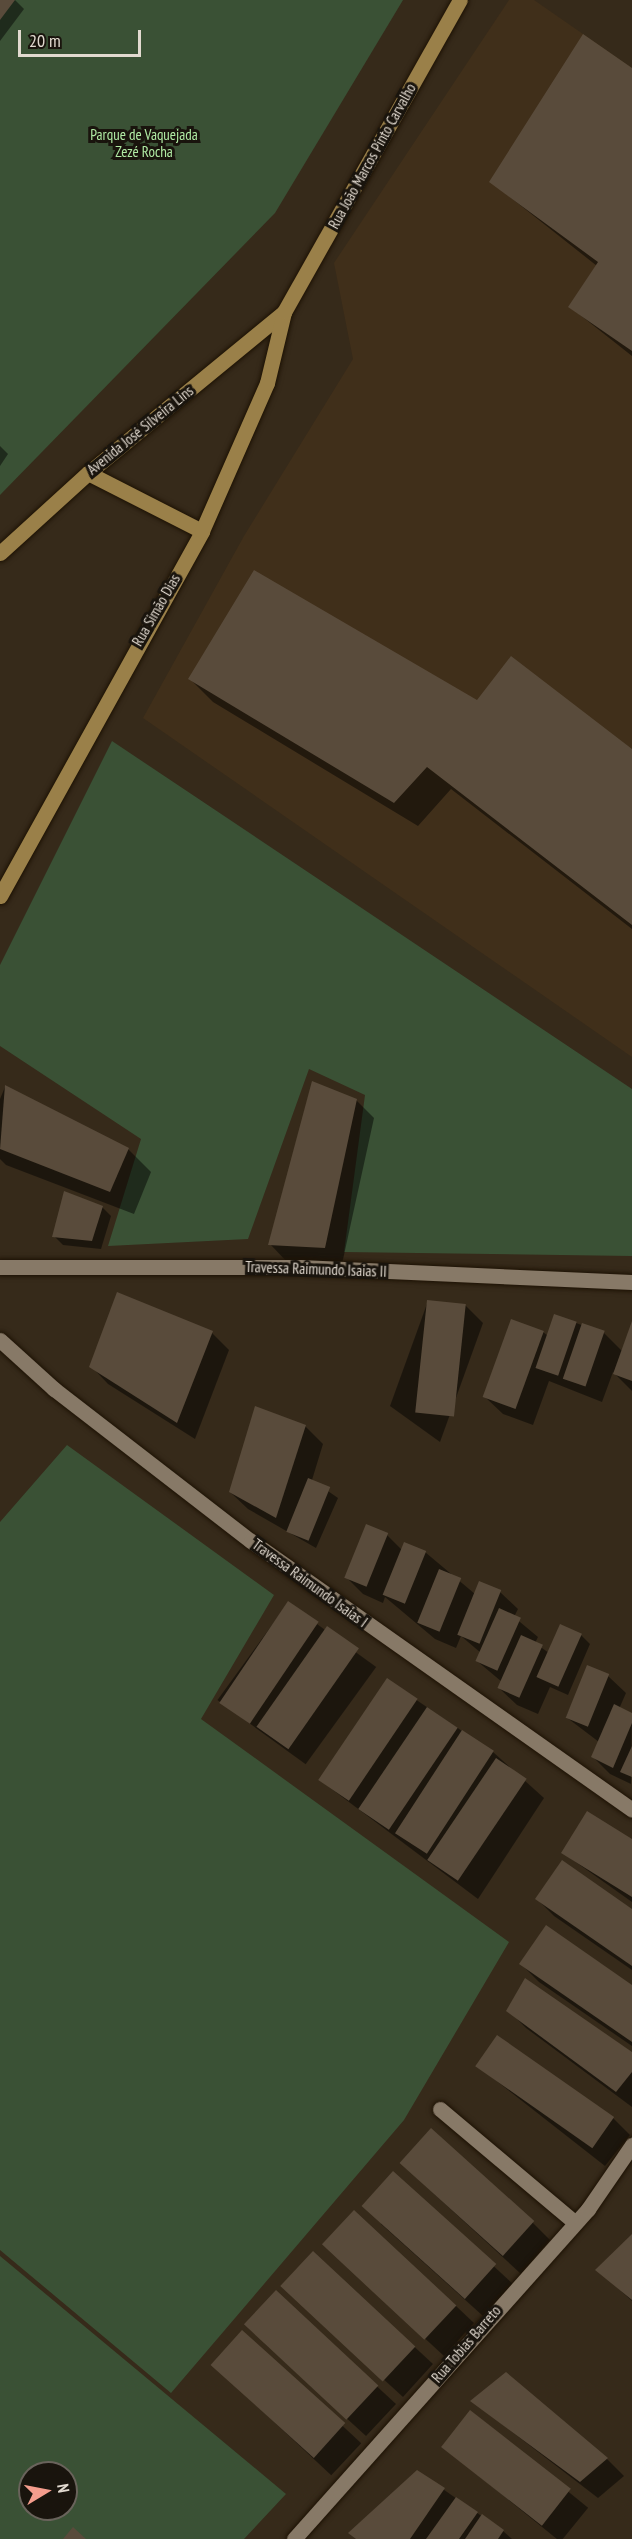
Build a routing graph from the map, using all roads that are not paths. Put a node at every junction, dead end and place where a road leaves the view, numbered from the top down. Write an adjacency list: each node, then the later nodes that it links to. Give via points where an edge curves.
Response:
1 (460, 0): 2 (street, Rua João Marcos Pinto Carvalho)
2 (284, 312): 3 (street, Avenida José Silveira Lins); 4 (street, Rua Simão Dias, via 267,383)
3 (88, 472): 4 (street); 5 (street, Avenida José Silveira Lins)
4 (202, 531): 6 (street, Rua Simão Dias)
5 (0, 553)
6 (0, 896)
7 (0, 1267): 8 (street, Travessa Raimundo Isaias II, via 300,1267)
8 (632, 1282)
9 (0, 1340): 10 (street, Travessa Raimundo Isaias I, via 54,1389 251,1541)
10 (632, 1810)
11 (441, 2109): 13 (street)
12 (632, 2145): 13 (street, Rua Tobias Barreto)
13 (574, 2222): 14 (street, Rua Tobias Barreto)
14 (295, 2539)

